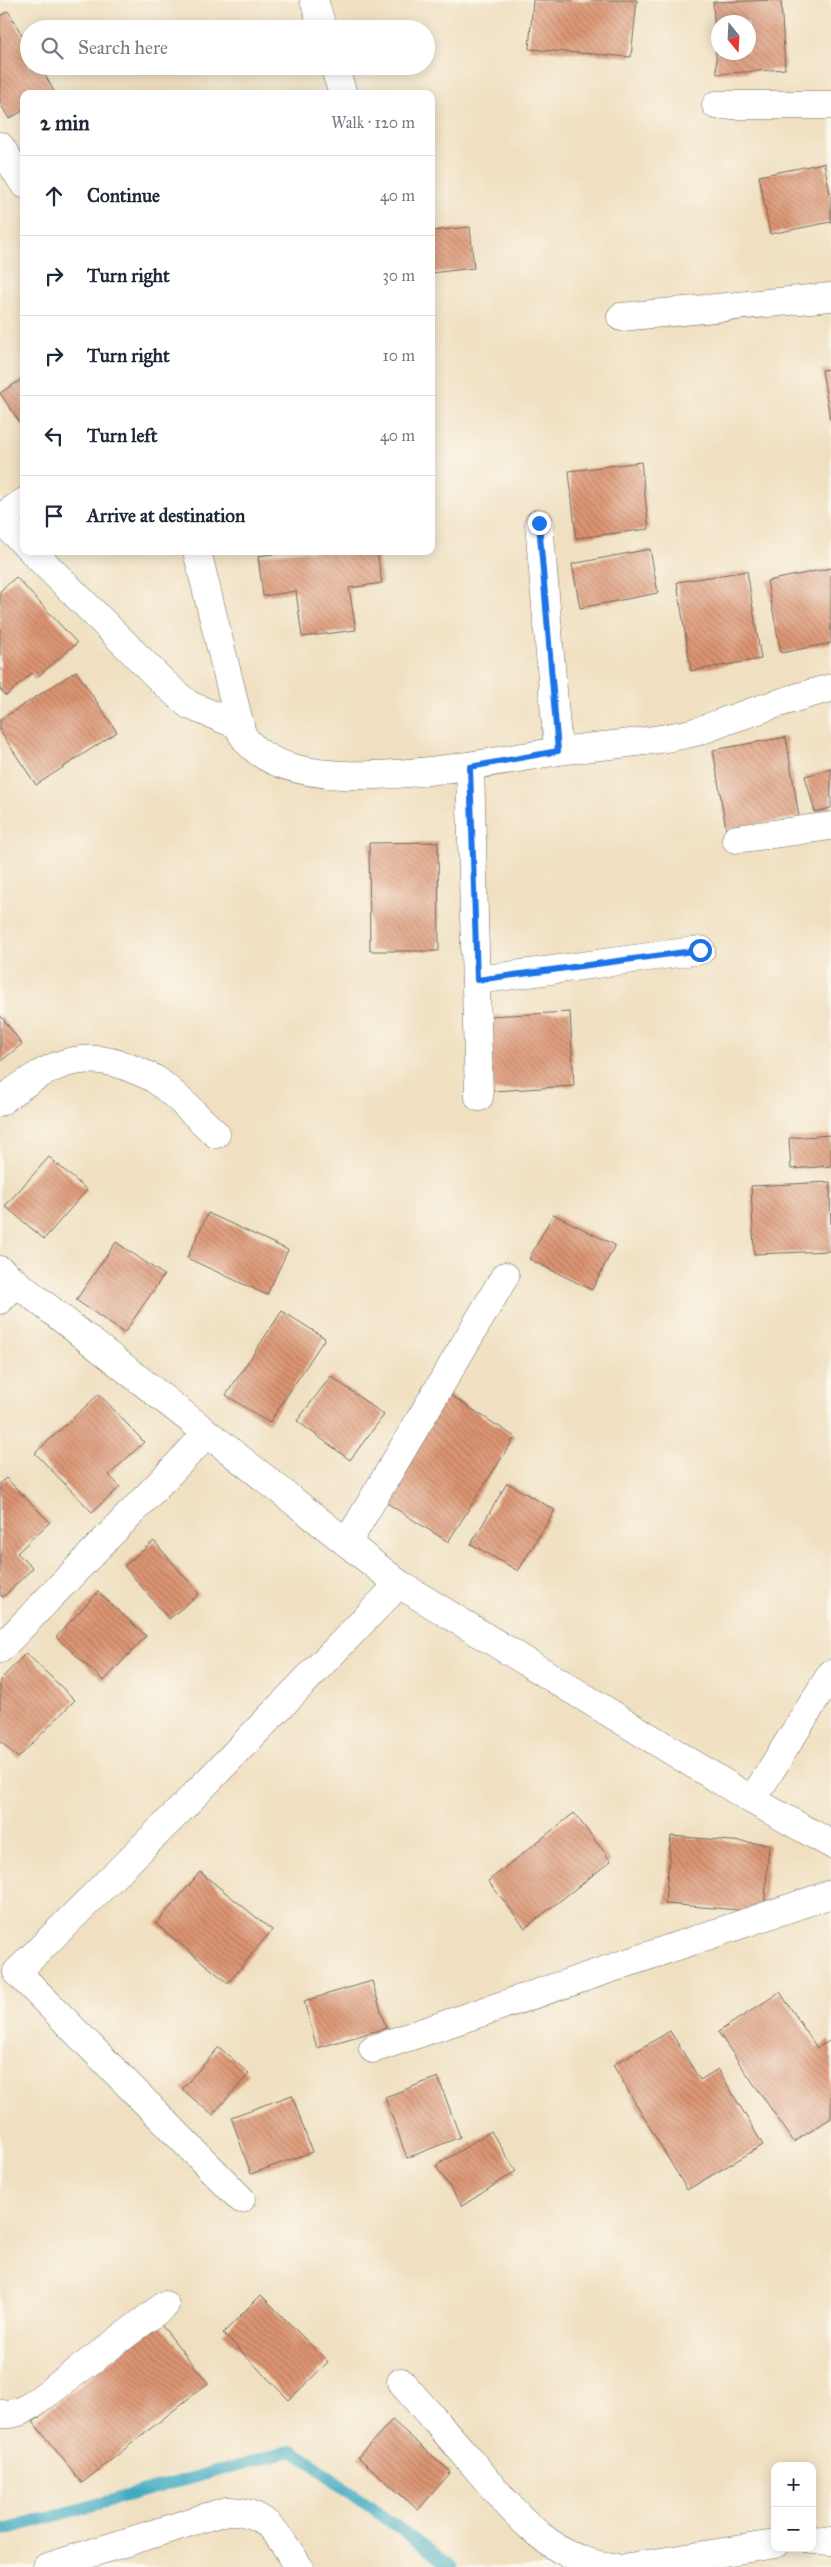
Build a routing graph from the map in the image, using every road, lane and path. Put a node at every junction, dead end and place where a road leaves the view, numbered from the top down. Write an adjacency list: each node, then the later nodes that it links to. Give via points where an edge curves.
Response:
1 (314, 0): 2 (street)
2 (320, 20)
3 (337, 75): 4 (street)
4 (342, 90)
5 (716, 105): 6 (street)
6 (831, 105)
7 (0, 146): 8 (street)
8 (20, 178)
9 (831, 297): 10 (street)
10 (621, 318)
11 (20, 505): 12 (street)
12 (0, 518): 14 (street)
13 (539, 523): 19 (street)
14 (20, 539)
15 (36, 555): 18 (street, via 189,705)
16 (198, 555): 18 (street)
17 (831, 688): 19 (street, via 691,733)
18 (240, 726): 20 (street, via 254,750 285,766 351,777)
19 (558, 751): 20 (street)
20 (470, 767): 24 (street)
21 (831, 826): 22 (street)
22 (736, 839)
23 (700, 950): 24 (street)
24 (477, 980): 25 (street)
25 (479, 1096)
26 (0, 1102): 27 (street, via 25,1082 64,1062 92,1058 122,1064 155,1079)
27 (216, 1134)
28 (505, 1276): 31 (street)
29 (5, 1284): 30 (street)
30 (207, 1434): 31 (street); 33 (street)
31 (347, 1543): 32 (street)
32 (399, 1584): 35 (street); 39 (street, via 174,1817 17,1972)
33 (0, 1649)
34 (831, 1674): 35 (street)
35 (752, 1800): 36 (street)
36 (831, 1844)
37 (831, 1894): 38 (street)
38 (373, 2049)
39 (241, 2200)
40 (165, 2305): 42 (street, via 32,2405 16,2413)
41 (401, 2382): 48 (street, via 526,2525 553,2545 582,2559)
42 (0, 2414)
43 (816, 2540): 44 (street)
44 (831, 2541)
45 (771, 2545): 49 (street)
46 (47, 2567): 47 (street, via 226,2511 247,2511 268,2524)
47 (300, 2567)
48 (614, 2567)
49 (629, 2567)

